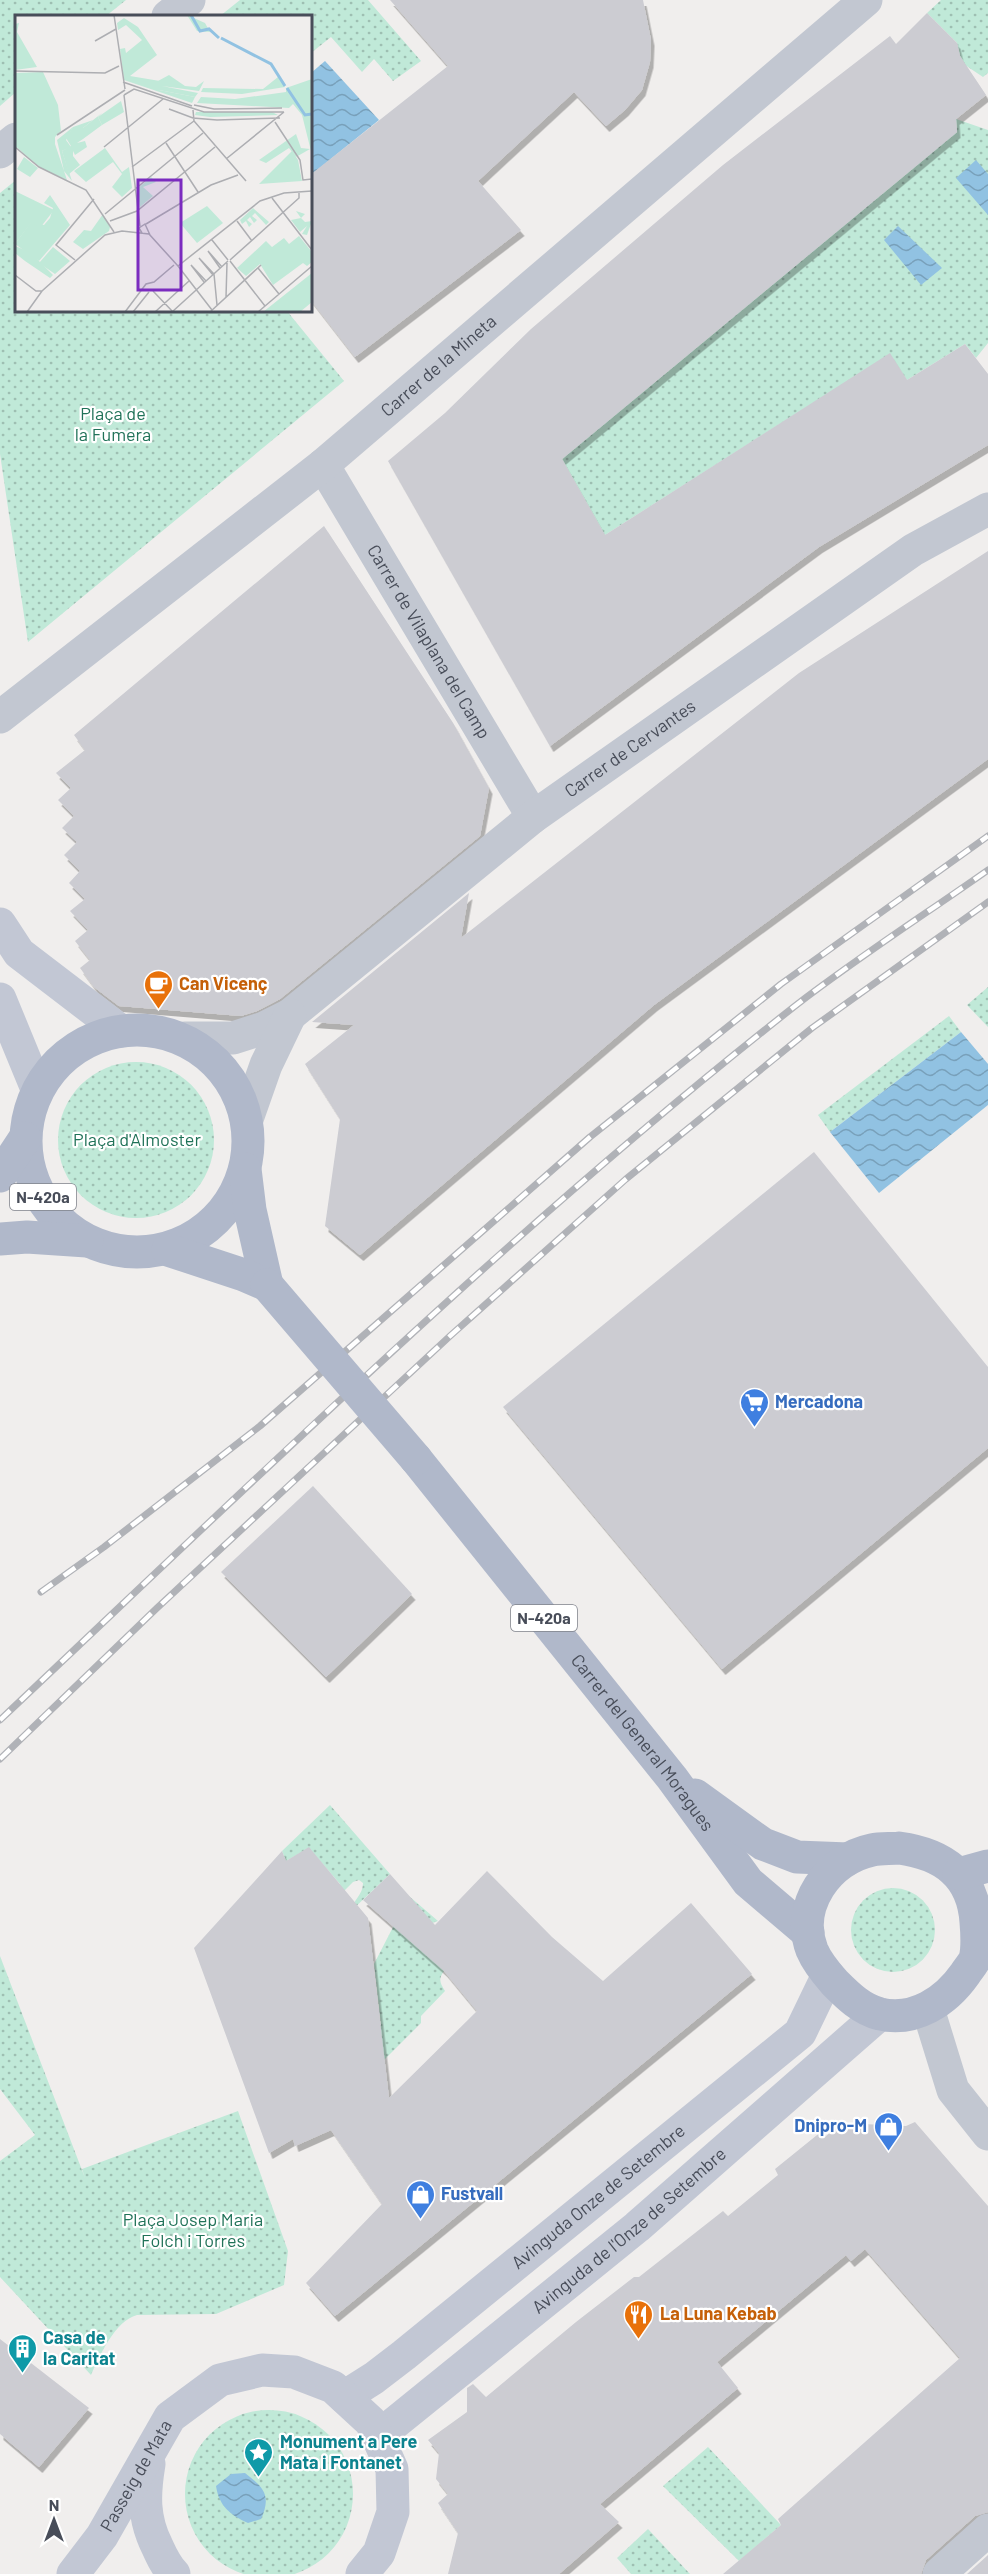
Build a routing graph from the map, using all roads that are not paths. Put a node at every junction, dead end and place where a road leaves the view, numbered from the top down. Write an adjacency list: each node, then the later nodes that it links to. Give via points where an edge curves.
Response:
1 (189, 0): 3 (street)
2 (867, 0): 6 (street, Carrer de la Mineta)
3 (169, 15)
4 (15, 140): 5 (street)
5 (0, 152)
6 (323, 465): 8 (street, Carrer de la Mineta); 9 (street, Carrer de Vilaplana del Camp)
7 (988, 509): 9 (street, Carrer de Cervantes, via 913,550)
8 (0, 717)
9 (533, 817): 12 (street, Carrer de Cervantes)
10 (0, 924): 13 (street, via 19,953)
11 (0, 999): 15 (street)
12 (290, 1015): 14 (street, Carrer de Cervantes, via 233,1038); 16 (street, Carrer de Cervantes, via 266,1065)
13 (121, 1031): 14 (main road, N-420a, via 154,1030); 15 (main road, N-420a, via 98,1035 76,1046 55,1064)
14 (185, 1038): 16 (main road, N-420a, via 228,1077)
15 (37, 1089): 17 (main road, N-420a, via 27,1117)
16 (247, 1119): 18 (main road, N-420a)
17 (25, 1138): 19 (main road, N-420a); 21 (main road, N-420a, via 37,1188 55,1215)
18 (245, 1169): 22 (main road, N-420a, via 233,1200 214,1221 193,1238); 23 (main road, N-420a)
19 (0, 1176)
20 (0, 1239): 21 (main road, N-420a)
21 (87, 1241): 22 (main road, N-420a, via 121,1251)
22 (168, 1250): 23 (main road, N-420a)
23 (267, 1285): 24 (main road, Carrer del General Moragues / N-420a, bridge, via 416,1459)
24 (672, 1778): 25 (main road, N-420a, via 763,1844 797,1857); 27 (main road, Carrer del General Moragues / N-420a, via 748,1882)
25 (848, 1859): 26 (main road, N-420a, via 872,1850 899,1848 921,1851); 27 (main road, N-420a, via 831,1870 817,1890 809,1910)
26 (974, 1870): 28 (main road, N-420a, via 971,1896)
27 (808, 1933): 29 (main road, N-420a, via 813,1951)
28 (981, 1955): 30 (main road, N-420a, via 947,1995)
29 (828, 1975): 31 (main road, N-420a, via 854,2002); 33 (street, Avinguda Onze de Setembre, via 800,2033 404,2355)
30 (928, 2009): 31 (main road, N-420a); 32 (street, via 953,2090)
31 (880, 2014): 34 (street, Avinguda de l'Onze de Setembre, via 637,2227 391,2426)
32 (988, 2134)
33 (344, 2397): 34 (street, Passeig de Mata, via 371,2422); 35 (street, Passeig de Mata, via 333,2387 294,2372 262,2370 220,2380 170,2417)
34 (382, 2446): 39 (street, Passeig de Mata, via 392,2469 393,2512 379,2553)
35 (150, 2456): 37 (street, Passeig de Mata, via 102,2536); 38 (street, via 144,2499 148,2528)
36 (988, 2530): 40 (street)
37 (73, 2574)
38 (174, 2574)
39 (362, 2574)
40 (939, 2574)

